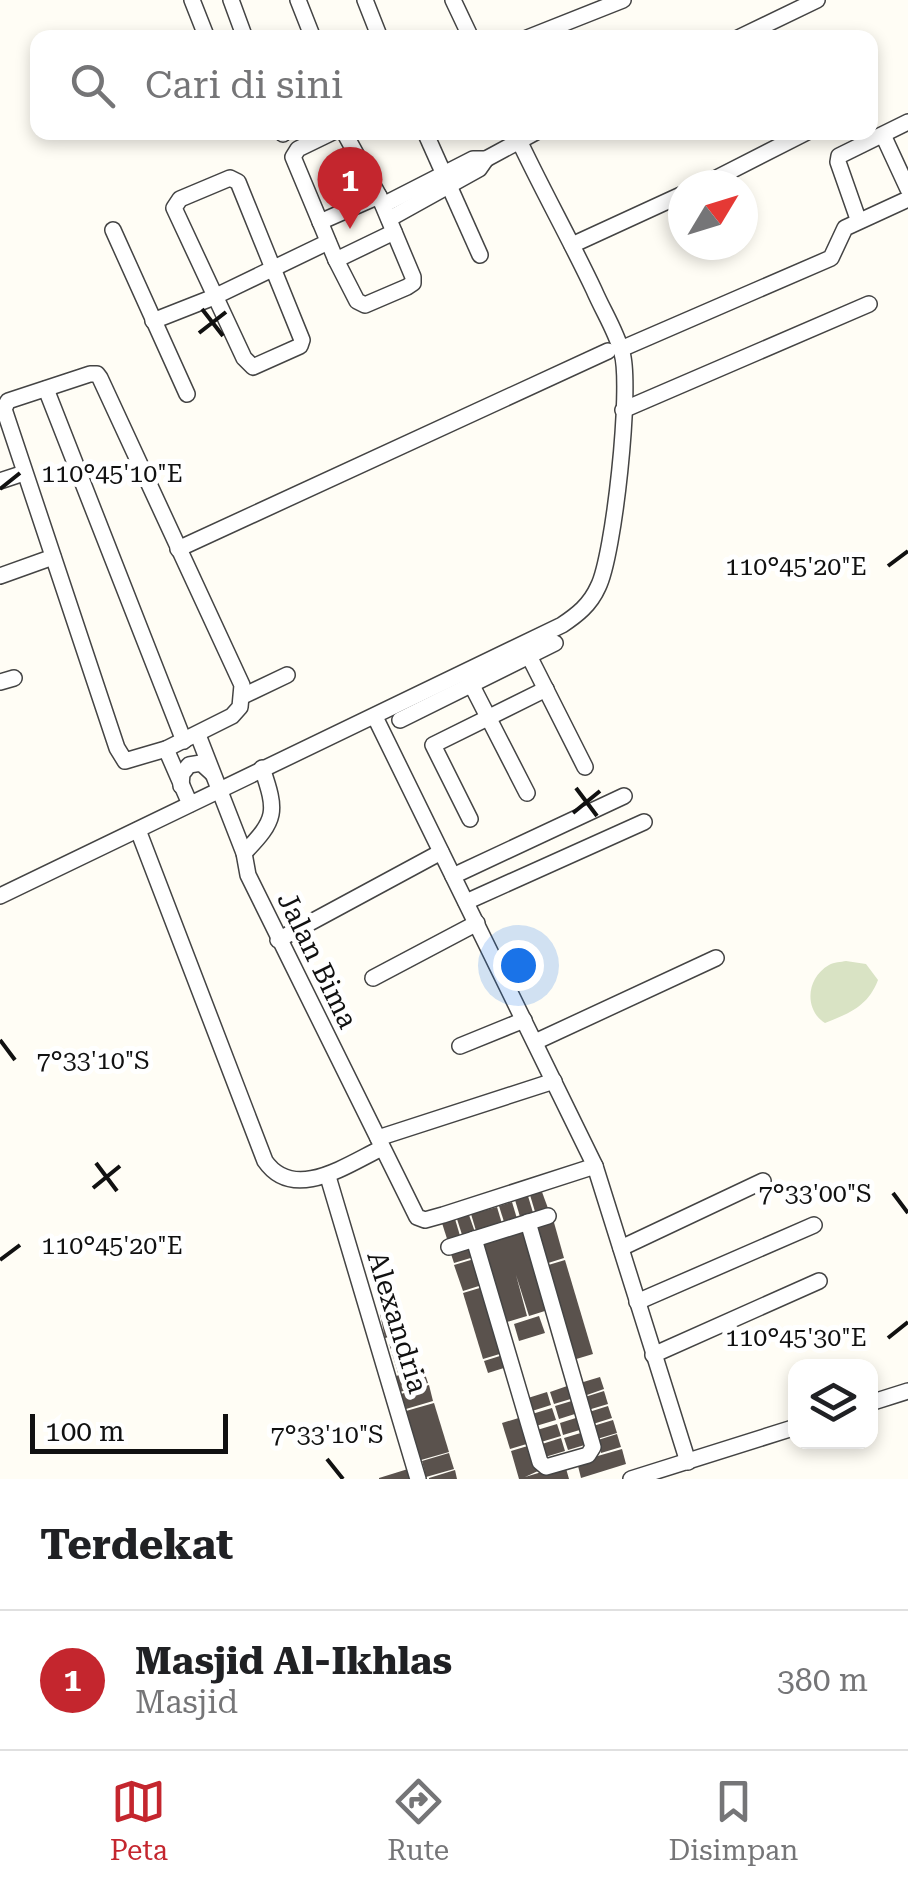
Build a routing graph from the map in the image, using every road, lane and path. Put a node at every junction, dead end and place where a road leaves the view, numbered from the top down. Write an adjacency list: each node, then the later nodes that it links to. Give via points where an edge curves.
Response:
1 (192, 0): 8 (street)
2 (231, 0): 9 (street)
3 (298, 0): 10 (street)
4 (364, 0): 11 (street)
5 (453, 0): 12 (street)
6 (624, 0): 13 (street)
7 (817, 0): 14 (street)
8 (204, 30)
9 (243, 30)
10 (310, 30)
11 (377, 30)
12 (467, 30)
13 (547, 30)
14 (755, 30)
15 (908, 122): 16 (street)
16 (883, 135): 17 (street); 27 (street)
17 (878, 138)
18 (317, 140): 32 (street, via 294,152)
19 (348, 140): 30 (street)
20 (428, 140): 26 (street)
21 (514, 140): 26 (street, via 479,169)
22 (520, 140): 35 (street)
23 (791, 140): 25 (street)
24 (873, 140): 31 (street, via 838,158)
25 (732, 170)
26 (447, 181): 30 (street); 36 (street)
27 (908, 189)
28 (908, 199): 31 (street)
29 (668, 201): 35 (street)
30 (386, 213): 32 (street); 37 (street); 37 (street, via 412,283 360,306)
31 (858, 219): 42 (street, via 845,228 830,258)
32 (320, 222): 34 (street)
33 (113, 230): 41 (street)
34 (328, 242): 37 (street); 38 (street)
35 (572, 245): 42 (street)
36 (480, 255)
37 (336, 260)
38 (274, 268): 39 (street); 39 (street, via 300,346 249,364); 39 (street, via 236,179 180,199 174,208)
39 (214, 297): 41 (street)
40 (870, 304): 45 (street)
41 (153, 321): 44 (street)
42 (614, 350): 45 (street, via 626,386); 48 (street)
43 (46, 389): 46 (street, via 4,404); 48 (street, via 97,374); 60 (street, Jalan Bima)
44 (187, 394)
45 (623, 410): 54 (street, via 609,556 596,592 562,625)
46 (24, 472): 47 (street); 49 (street)
47 (0, 481)
48 (178, 549): 56 (street)
49 (53, 558): 50 (street); 61 (street, via 124,761)
50 (0, 576)
51 (555, 643): 52 (street)
52 (530, 656): 54 (street); 55 (street)
53 (287, 676): 56 (street)
54 (469, 678): 57 (street); 58 (street); 59 (street)
55 (546, 689): 58 (street); 62 (street)
56 (242, 696): 60 (street, via 232,716)
57 (375, 716): 63 (street); 72 (street)
58 (489, 718): 66 (street); 69 (street, via 433,745)
59 (400, 720)
60 (191, 738): 61 (street); 64 (street, Jalan Bima)
61 (166, 749): 65 (street)
62 (586, 767)
63 (262, 768): 64 (street); 73 (street, via 272,814)
64 (216, 782): 65 (street, via 206,765 195,763 184,769); 68 (street); 73 (street, Jalan Bima)
65 (181, 786): 68 (street)
66 (527, 793)
67 (624, 796): 74 (street)
68 (190, 804): 71 (street)
69 (470, 820)
70 (644, 822): 76 (street)
71 (138, 830): 75 (street); 85 (street, via 271,1170 298,1181 328,1173)
72 (442, 852): 74 (street); 78 (street)
73 (244, 853): 78 (street, Jalan Bima)
74 (453, 876): 76 (street)
75 (0, 896)
76 (466, 902): 77 (street)
77 (477, 924): 80 (street); 81 (street)
78 (278, 940): 85 (street, Jalan Bima)
79 (716, 958): 82 (street)
80 (373, 978)
81 (524, 1020): 82 (street); 83 (street)
82 (535, 1042): 84 (street)
83 (460, 1046)
84 (554, 1081): 85 (street); 86 (street)
85 (380, 1143): 86 (street, Jalan Bima, via 411,1209 425,1220)
86 (595, 1166): 94 (street)
87 (329, 1180): 103 (street, Alexandria)
88 (762, 1181): 94 (street)
89 (548, 1216): 90 (street)
90 (528, 1222): 92 (street); 101 (street, via 593,1446)
91 (814, 1225): 96 (street)
92 (474, 1239): 93 (street); 101 (street, via 540,1462 546,1467)
93 (449, 1247)
94 (621, 1248): 96 (street)
95 (819, 1281): 97 (street)
96 (638, 1302): 97 (street)
97 (654, 1355): 102 (street)
98 (908, 1391): 99 (street)
99 (878, 1400)
100 (788, 1430): 102 (street)
101 (570, 1461): 104 (street)
102 (688, 1462): 105 (street)
103 (418, 1479)
104 (575, 1479)
105 (631, 1479)

